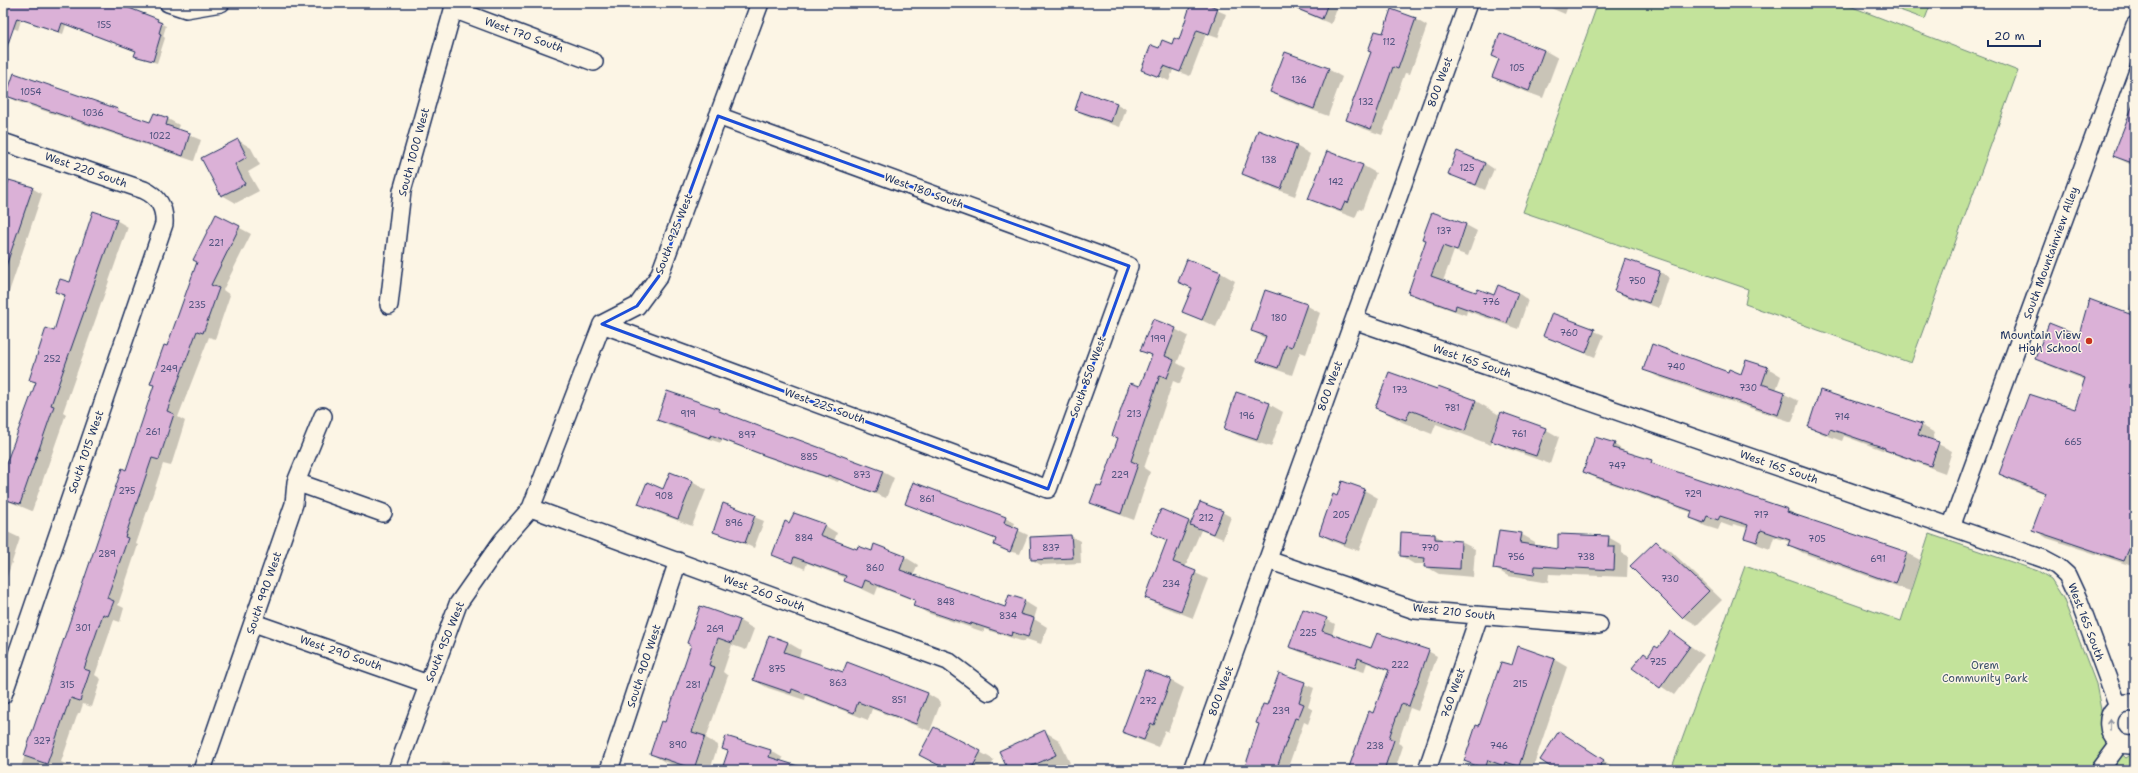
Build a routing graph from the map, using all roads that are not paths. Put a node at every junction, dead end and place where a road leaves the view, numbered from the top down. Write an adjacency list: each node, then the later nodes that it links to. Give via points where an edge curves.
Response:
1 (168, 3): 2 (street, via 186,9)
2 (221, 3)
3 (760, 3): 8 (street, South 925 West)
4 (1468, 3): 13 (street, 800 West)
5 (454, 6): 7 (street, West 170 South); 12 (street, South 1000 West, via 402,191)
6 (2135, 25): 20 (street, South Mountainview Alley)
7 (594, 62)
8 (718, 116): 11 (street, West 180 South); 14 (street, South 925 West, via 659,276 637,306)
9 (3, 142): 10 (street, West 220 South, via 144,190 152,194)
10 (162, 207): 28 (street, South 1015 West, via 164,224)
11 (1129, 266): 17 (street, South 850 West)
12 (389, 305)
13 (1354, 320): 20 (street, West 165 South); 21 (street, 800 West)
14 (602, 324): 17 (street, West 225 South); 18 (street)
15 (323, 416): 16 (street, South 990 West)
16 (296, 482): 19 (street); 24 (street, South 990 West, via 294,504)
17 (1048, 489)
18 (531, 508): 22 (street, West 260 South); 26 (street, South 950 West, via 502,541 458,604)
19 (383, 513)
20 (1951, 527): 30 (street, West 165 South, via 2044,559 2067,575)
21 (1268, 560): 23 (street, West 210 South, via 1416,610); 35 (street, 800 West)
22 (678, 561): 27 (street, West 260 South, via 948,661); 34 (street, South 900 West)
23 (1478, 616): 25 (street, West 210 South); 36 (street, 760 West)
24 (254, 623): 26 (street, West 290 South); 32 (street, South 990 West)
25 (1599, 625)
26 (428, 684): 33 (street, South 950 West)
27 (989, 692)
28 (3, 695)
29 (2135, 703): 30 (street, via 2129,702)
30 (2118, 706): 31 (street, one-way to 30, via 2111,734 2108,722)
31 (2128, 744): 37 (street)
32 (202, 770)
33 (397, 770)
34 (610, 770)
35 (1192, 770)
36 (1427, 770)
37 (2100, 770)

